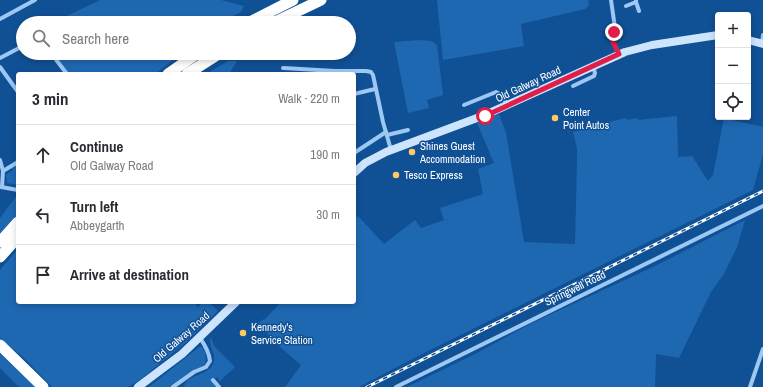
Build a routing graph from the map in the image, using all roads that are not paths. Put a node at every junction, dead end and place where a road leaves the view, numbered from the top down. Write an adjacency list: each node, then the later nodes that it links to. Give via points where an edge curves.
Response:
1 (35, 0): 10 (street)
2 (292, 0): 8 (highway)
3 (321, 0): 9 (highway)
4 (611, 0): 16 (street, via 615,28 610,36)
5 (636, 1): 6 (street); 7 (street)
6 (626, 6)
7 (639, 11)
8 (261, 16)
9 (288, 16)
10 (0, 19)
11 (715, 34): 16 (main road, Old Galway Road, via 652,45)
12 (763, 35): 14 (street)
13 (751, 41): 14 (main road)
14 (763, 44)
15 (16, 50): 17 (street)
16 (619, 54): 21 (main road, Old Galway Road)
17 (0, 58)
18 (56, 60): 24 (street)
19 (188, 60): 25 (highway)
20 (209, 60): 26 (highway)
21 (593, 66): 27 (street, via 594,76); 32 (main road, Old Galway Road)
22 (0, 67): 28 (street)
23 (283, 68): 29 (street, via 370,71)
24 (65, 72)
25 (171, 72)
26 (190, 72)
27 (573, 86)
28 (16, 89)
29 (375, 89): 30 (street); 34 (street)
30 (356, 94)
31 (464, 106): 32 (street, via 496,92 502,95)
32 (507, 106): 35 (main road, Old Galway Road)
33 (408, 130): 34 (street)
34 (386, 133): 35 (street); 36 (street)
35 (391, 150): 40 (main road, Old Galway Road, via 365,163)
36 (356, 151)
37 (0, 160): 39 (street)
38 (16, 163): 39 (street)
39 (3, 170): 41 (street)
40 (356, 171)
41 (1, 187): 42 (street)
42 (16, 190)
43 (763, 206): 59 (street, Springwell Road)
44 (16, 224): 46 (highway)
45 (16, 239): 47 (highway)
46 (0, 242)
47 (0, 257)
48 (234, 304): 49 (main road, Old Galway Road)
49 (200, 338): 54 (street, via 210,361 206,367 194,372); 57 (main road, Old Galway Road)
50 (0, 345): 56 (highway)
51 (763, 349): 60 (street)
52 (0, 350): 55 (highway)
53 (213, 380): 58 (street)
54 (176, 386)
55 (39, 387)
56 (43, 387)
57 (138, 387)
58 (219, 387)
59 (396, 387)
60 (750, 387)

